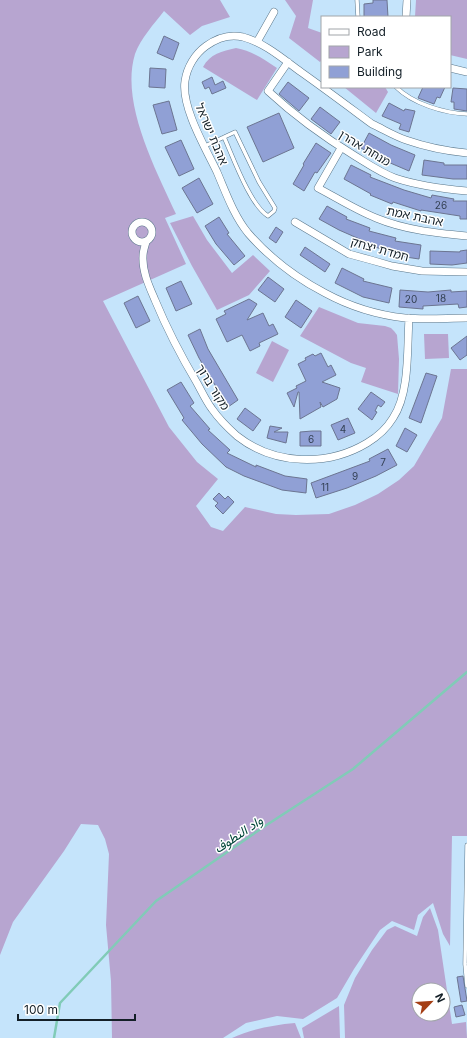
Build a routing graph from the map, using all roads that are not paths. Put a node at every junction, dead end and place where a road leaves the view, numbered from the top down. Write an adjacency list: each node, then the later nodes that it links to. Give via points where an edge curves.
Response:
1 (357, 0): 4 (lane)
2 (407, 0): 5 (street)
3 (274, 12): 6 (street)
4 (358, 16)
5 (406, 16)
6 (257, 42): 7 (street, אהבת ישראל); 15 (street, אהבת ישראל, via 242,37 224,37 199,51 192,62 186,76 185,90 190,113)
7 (288, 62): 10 (street, אהבת ישראל); 16 (street, מנחת אהרן, via 268,91 285,107)
8 (451, 68): 9 (street)
9 (467, 72)
10 (321, 86)
11 (323, 88): 17 (street, אהבת ישראל, via 372,124 404,140)
12 (397, 88): 13 (lane, via 423,104)
13 (467, 114)
14 (224, 137): 14 (lane, via 255,203 268,216 272,214 275,208 259,182 235,132); 15 (lane)
15 (204, 146): 25 (street, אהבת ישראל, via 239,220 248,233 288,269 306,282 344,302 364,309)
16 (341, 148): 18 (street, מנחת אהרן, via 394,178 443,189); 20 (street, אהבת אמת, via 318,188 375,218 420,230)
17 (467, 153)
18 (467, 191)
19 (295, 222): 24 (street, חמדת יצחק, via 349,254 422,272)
20 (467, 236)
21 (137, 241): 22 (street); 22 (street, via 132,230 136,224 142,222 148,224 152,230 151,237); 23 (street)
22 (146, 242): 23 (street, מקור ברוך)
23 (143, 257): 25 (street, מקור ברוך, via 147,279 161,314 212,409 236,436 271,454 296,459 330,458 360,447 385,428 393,419 402,398)
24 (467, 272)
25 (409, 318): 26 (street, אהבת ישראל)
26 (467, 318)
27 (467, 845): 28 (lane)
28 (467, 986)

